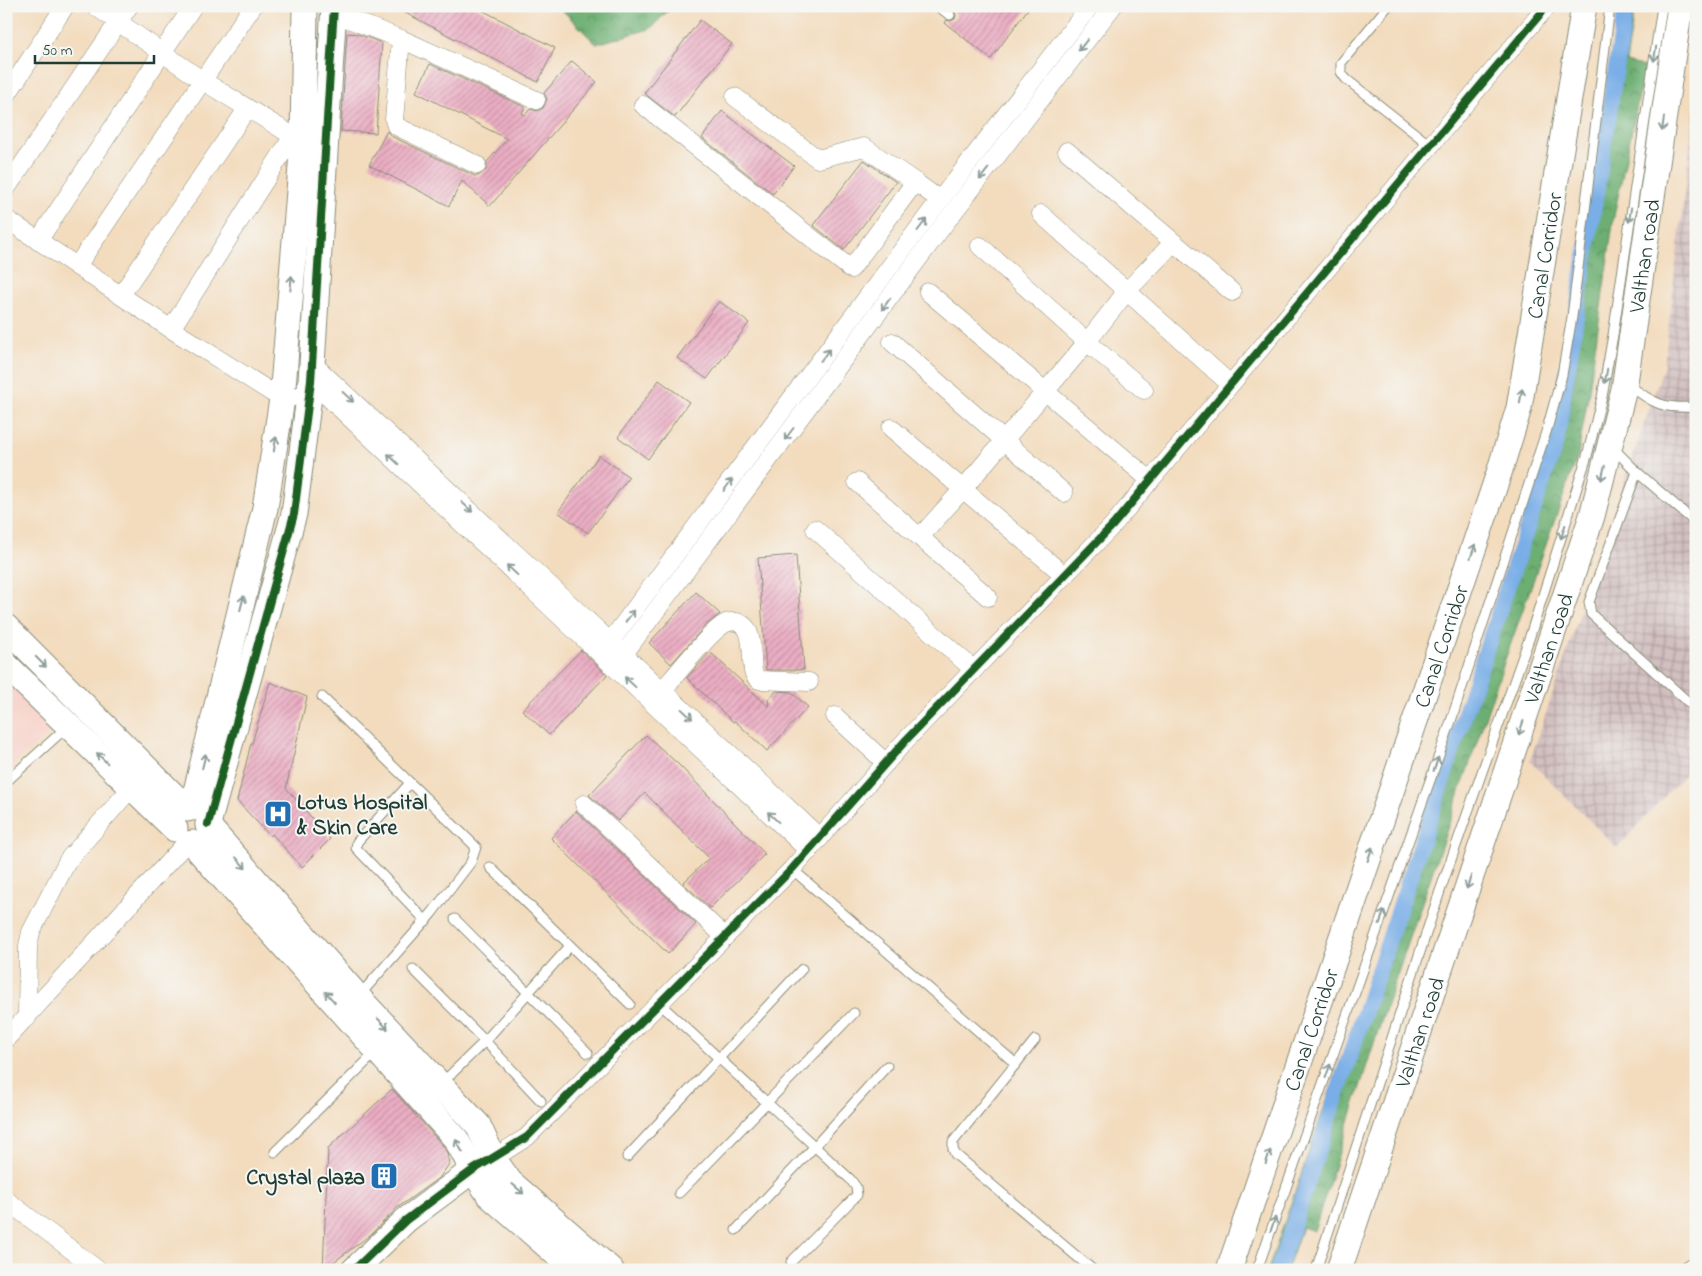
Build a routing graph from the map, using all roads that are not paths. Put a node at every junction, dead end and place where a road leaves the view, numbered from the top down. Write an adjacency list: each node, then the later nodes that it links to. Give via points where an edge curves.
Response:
1 (65, 6): 21 (street)
2 (96, 6): 17 (street)
3 (129, 6): 17 (street)
4 (193, 6): 19 (street)
5 (253, 6): 20 (street)
6 (305, 6): 26 (street)
7 (937, 6): 16 (lane)
8 (1090, 6): 32 (street)
9 (1112, 6): 67 (street, one-way to 67)
10 (1388, 6): 27 (lane, via 1341,64 1341,72)
11 (1547, 6): 27 (street)
12 (1584, 6): 122 (street, Canal Corridor, one-way to 12, via 1519,408)
13 (1610, 6): 123 (lane, one-way to 13, via 1450,724 1547,430 1562,376 1572,317)
14 (334, 10): 18 (street); 46 (street)
15 (1679, 11): 47 (street, Valthan road, one-way to 47); 124 (lane, one-way to 124, via 1602,397 1587,456 1530,636 1440,891)
16 (950, 15)
17 (118, 21): 19 (street); 31 (street)
18 (401, 39): 23 (street); 29 (street, via 396,126)
19 (162, 54): 20 (street); 35 (street)
20 (203, 81): 25 (street); 38 (street)
21 (6, 96)
22 (735, 97): 30 (street, via 818,159 864,147)
23 (536, 100)
24 (644, 105): 30 (street, via 850,270)
25 (247, 109): 26 (street); 42 (street)
26 (298, 139): 43 (street); 51 (street, one-way to 26)
27 (1431, 146): 48 (street)
28 (1067, 151): 36 (street)
29 (477, 165)
30 (915, 182): 32 (street)
31 (6, 189)
32 (940, 200): 67 (street, one-way to 32)
33 (1041, 214): 39 (street)
34 (6, 219): 35 (street)
35 (38, 241): 38 (street)
36 (1174, 243): 39 (street); 41 (street)
37 (980, 246): 45 (street)
38 (77, 266): 42 (street)
39 (1127, 291): 45 (street); 48 (street)
40 (928, 292): 50 (street)
41 (1232, 292)
42 (121, 295): 43 (street)
43 (171, 329): 51 (street)
44 (892, 342): 54 (street)
45 (1087, 342): 49 (street); 50 (street)
46 (311, 380): 51 (street); 67 (street); 81 (street, via 294,514)
47 (1625, 382): 52 (lane, via 1654,403 1676,408); 55 (street, Valthan road)
48 (1230, 384): 57 (street)
49 (1144, 390)
50 (1046, 391): 54 (street); 57 (street)
51 (282, 399): 81 (street, one-way to 51, via 265,508)
52 (1696, 407)
53 (891, 428): 59 (street)
54 (1004, 441): 59 (street); 60 (street)
55 (1610, 445): 56 (lane); 125 (street, Valthan road, one-way to 125, via 1592,516)
56 (1637, 472): 61 (lane); 73 (lane, via 1589,602 1591,614)
57 (1150, 480): 64 (street, via 1113,525)
58 (857, 482): 63 (street)
59 (964, 489): 63 (street); 64 (street)
60 (1064, 493)
61 (1696, 523)
62 (814, 529): 69 (street)
63 (920, 537): 65 (street)
64 (1064, 575): 69 (street)
65 (988, 597)
66 (6, 627): 81 (street, one-way to 81)
67 (612, 654): 71 (street); 82 (street, one-way to 67)
68 (6, 665): 75 (street)
69 (974, 670): 76 (street)
70 (809, 682): 71 (street, via 759,680 753,671 746,626 732,622 717,629)
71 (662, 691): 82 (street, one-way to 82)
72 (322, 697): 78 (lane)
73 (1696, 709)
74 (835, 716): 76 (street)
75 (68, 726): 77 (lane); 79 (street, one-way to 75)
76 (886, 763): 82 (street)
77 (8, 776)
78 (410, 783): 86 (lane, via 476,847 471,862); 86 (lane, via 357,842 356,848)
79 (132, 787): 81 (street); 96 (street, via 68,860 31,932)
80 (584, 804): 87 (street)
81 (193, 826): 92 (street, one-way to 92); 96 (street); 100 (street, one-way to 81)
82 (814, 844): 84 (street)
83 (490, 867): 88 (lane)
84 (792, 869): 87 (street); 103 (lane)
85 (455, 919): 91 (lane)
86 (426, 921): 92 (lane)
87 (725, 937): 93 (street)
88 (570, 946): 91 (lane); 94 (lane)
89 (413, 968): 99 (lane)
90 (802, 969): 102 (lane)
91 (529, 993): 99 (lane); 101 (lane)
92 (358, 997): 105 (street, one-way to 105)
93 (659, 1003): 102 (lane); 111 (street, via 527,1137)
94 (630, 1004)
95 (854, 1013): 107 (lane)
96 (27, 1018): 97 (street)
97 (6, 1039)
98 (1035, 1040): 103 (lane)
99 (484, 1041): 105 (lane); 106 (lane)
100 (377, 1050): 109 (lane); 111 (street, one-way to 100, via 456,1139)
101 (588, 1053)
102 (720, 1059): 107 (lane); 110 (lane)
103 (1016, 1064): 121 (lane, via 953,1142 953,1149)
104 (887, 1066): 108 (lane)
105 (440, 1084): 111 (street, via 478,1125)
106 (541, 1101)
107 (768, 1103): 108 (lane); 112 (lane)
108 (815, 1146): 114 (lane); 116 (lane, via 850,1179 858,1194)
109 (275, 1152)
110 (628, 1157)
111 (483, 1164): 118 (street, via 406,1220); 119 (street, via 489,1195); 120 (street, one-way to 120, via 510,1182)
112 (679, 1193)
113 (6, 1200): 117 (street)
114 (736, 1230)
115 (1696, 1259): 126 (lane)
116 (791, 1262)
117 (98, 1270)
118 (354, 1270)
119 (575, 1270)
120 (611, 1270)
121 (1093, 1270)
122 (1229, 1270)
123 (1257, 1270)
124 (1316, 1270)
125 (1339, 1270)
126 (1679, 1270)

